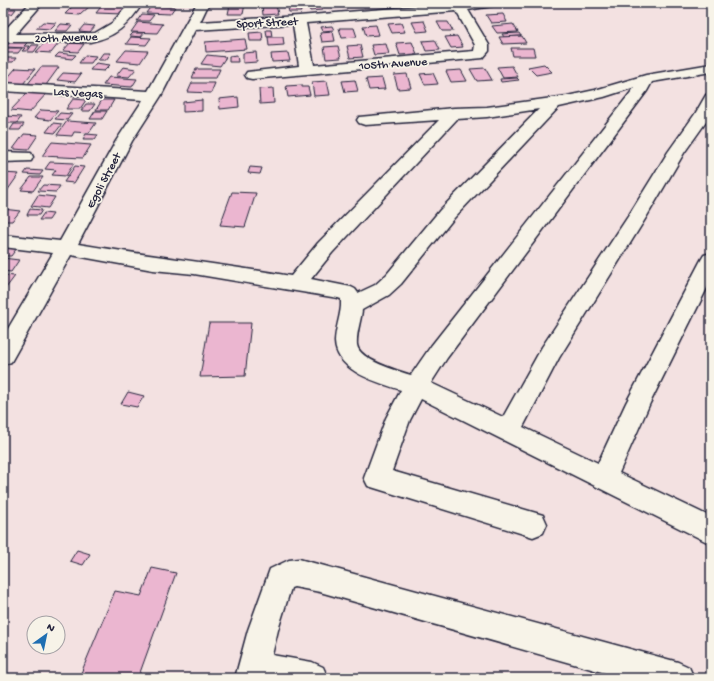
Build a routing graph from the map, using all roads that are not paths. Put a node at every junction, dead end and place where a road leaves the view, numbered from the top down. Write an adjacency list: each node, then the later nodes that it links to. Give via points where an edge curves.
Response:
1 (37, 3): 7 (street)
2 (137, 3): 11 (street, 20th Avenue, via 121,23 102,37)
3 (203, 3): 10 (street, Egoli Street)
4 (488, 3): 5 (street, Sport Street)
5 (460, 6): 6 (street, Sport Street); 13 (street, 105th Avenue, via 482,46 482,51 478,55)
6 (408, 7): 9 (street, Sport Street)
7 (23, 17): 8 (street); 11 (street)
8 (5, 19)
9 (299, 20): 10 (street, Sport Street); 13 (street)
10 (190, 26): 17 (street, Egoli Street)
11 (4, 39)
12 (711, 68): 15 (street)
13 (307, 70): 14 (street, 105th Avenue)
14 (252, 75)
15 (646, 79): 19 (street, via 599,94); 30 (street, via 642,88 439,352)
16 (3, 87): 17 (street, Las Vegas)
17 (153, 96): 25 (street, Egoli Street, via 124,142)
18 (711, 98): 31 (street, via 550,353)
19 (554, 103): 20 (street); 28 (street, via 447,214 394,279 382,290)
20 (454, 114): 21 (street); 27 (street, via 325,248)
21 (365, 120)
22 (3, 157): 23 (street)
23 (25, 157)
24 (3, 241): 25 (street)
25 (66, 248): 27 (street, via 153,264 194,267); 29 (street, Egoli Street)
26 (711, 260): 32 (street, via 638,403)
27 (296, 284): 28 (street, via 343,292 351,299)
28 (352, 306): 30 (street, via 345,341 348,352 358,362 374,371)
29 (3, 356)
30 (416, 386): 31 (street); 33 (street, via 398,418 376,478)
31 (508, 430): 32 (street)
32 (604, 478): 34 (street)
33 (533, 524)
34 (711, 530)
35 (253, 673): 36 (street); 37 (street, via 263,630 280,579 285,574 293,572)
36 (312, 678)
37 (678, 678)

